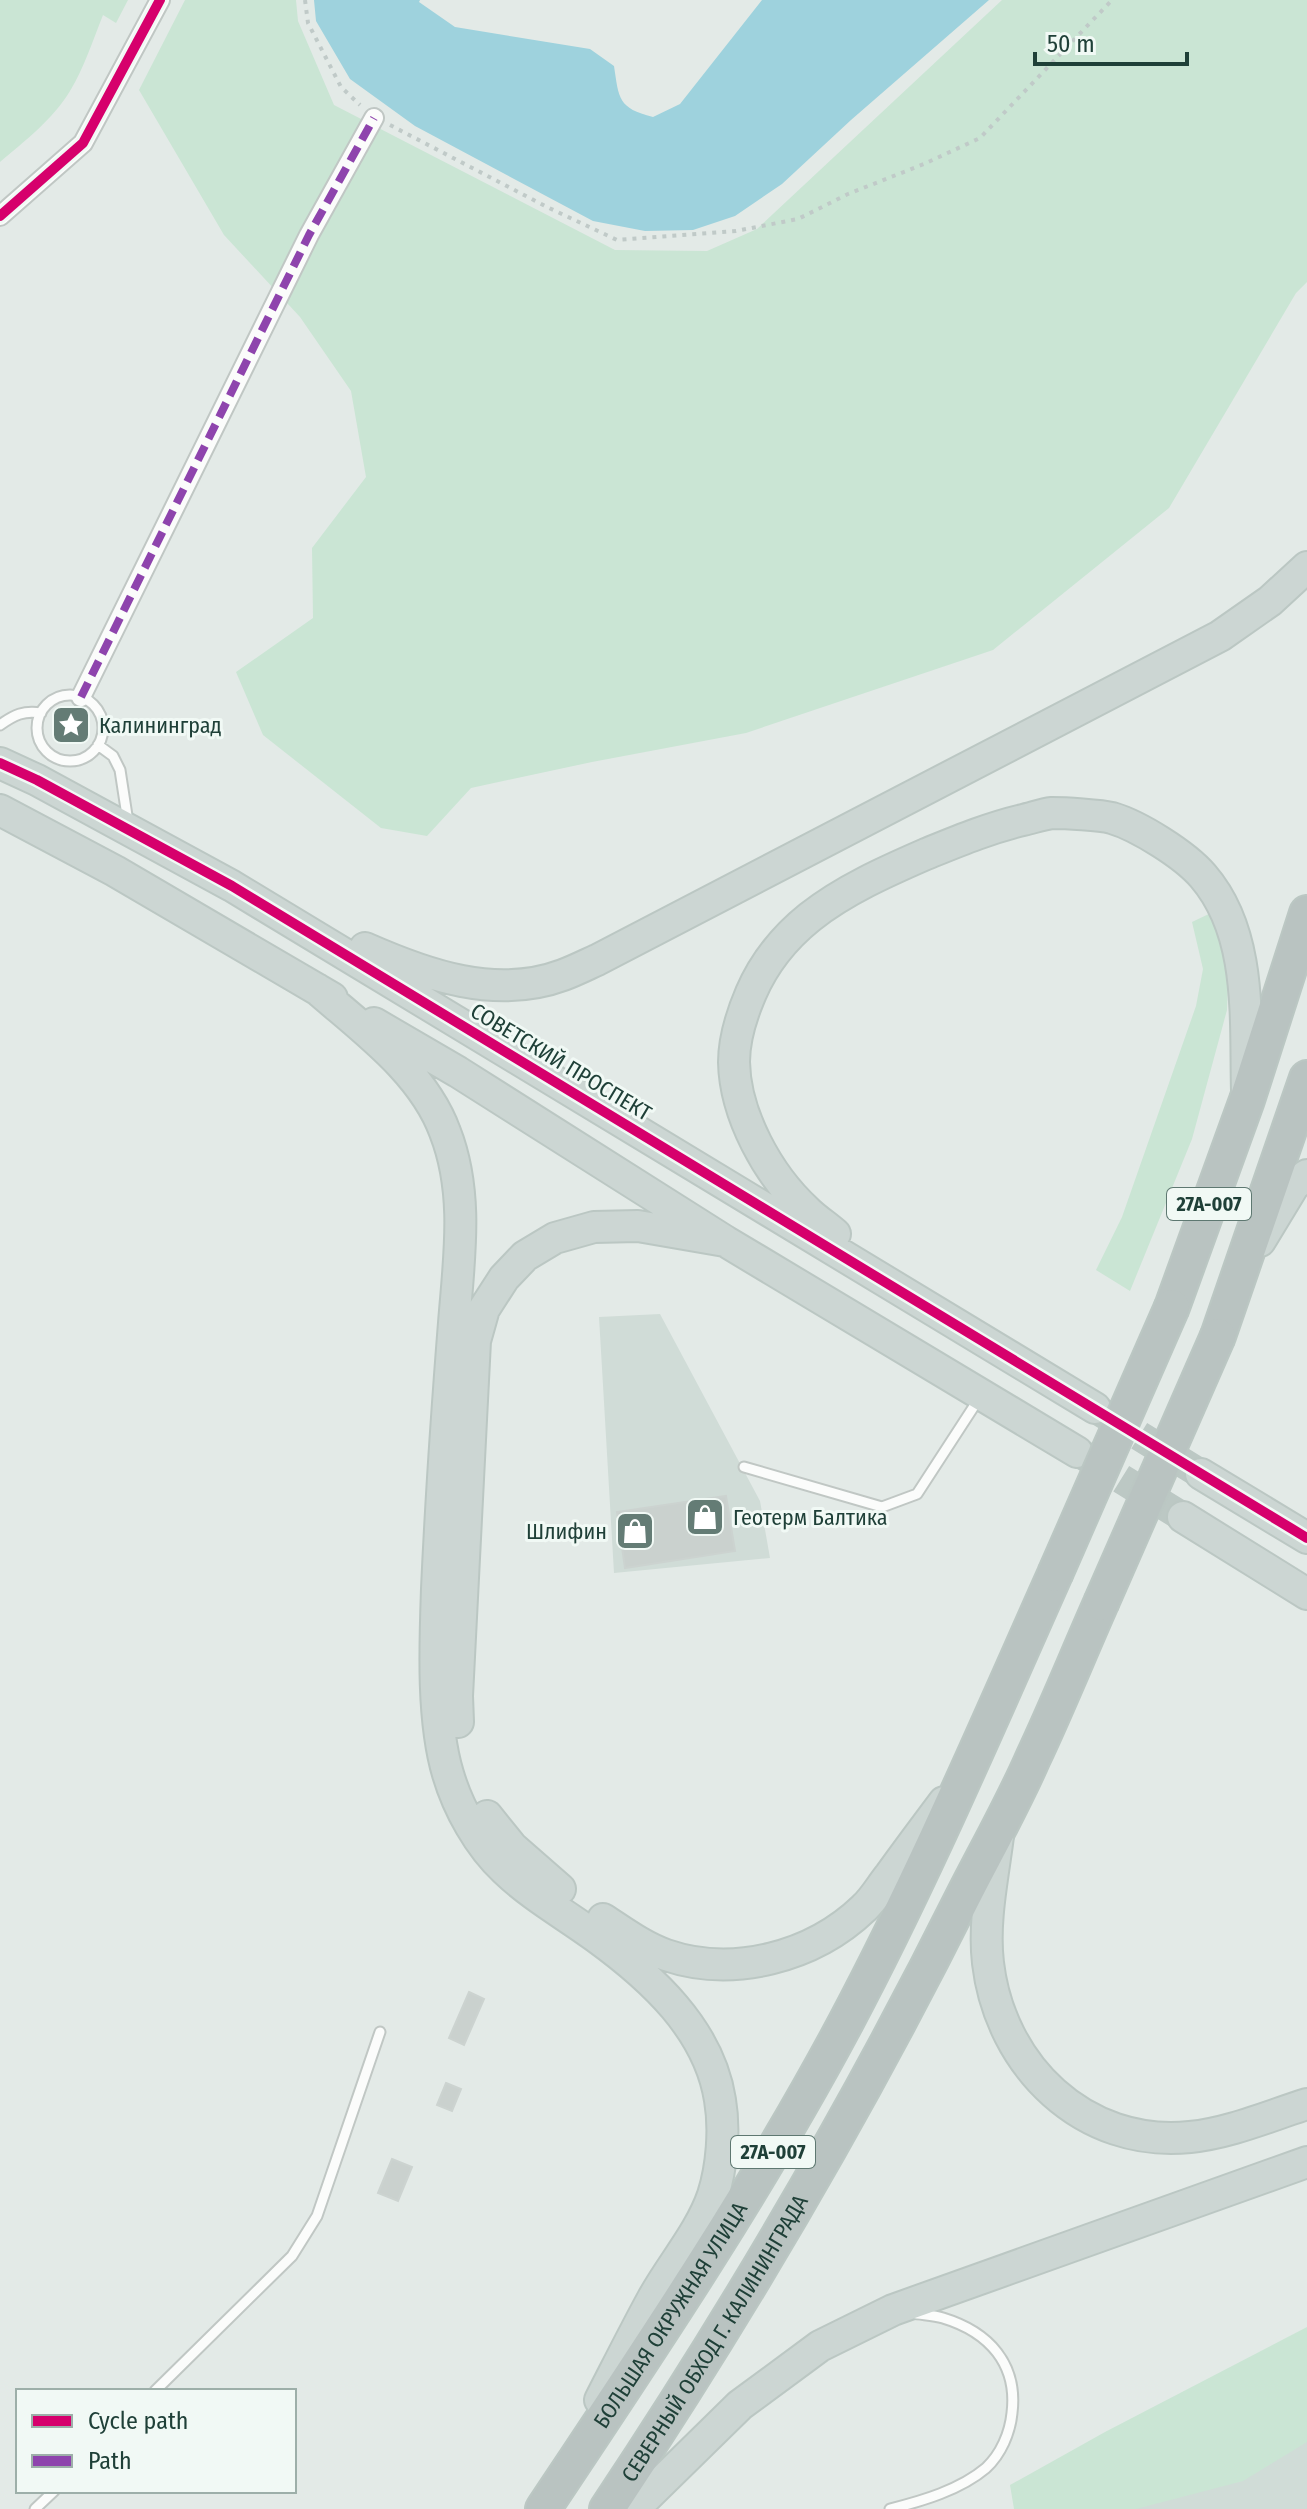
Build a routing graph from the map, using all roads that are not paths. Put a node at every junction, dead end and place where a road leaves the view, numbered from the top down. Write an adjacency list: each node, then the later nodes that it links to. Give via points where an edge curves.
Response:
1 (160, 0): 3 (street, via 83,143)
2 (374, 118): 5 (street, via 309,235)
3 (0, 216)
4 (1307, 567): 12 (main road, via 1220,636 561,976 494,985 410,968)
5 (81, 697): 6 (lane, via 59,697); 8 (lane, via 100,714 103,730)
6 (41, 713): 7 (lane, via 13,715); 8 (lane, via 39,738 54,757 78,760)
7 (0, 725)
8 (98, 745): 11 (lane, via 120,770)
9 (0, 763): 11 (main road, СОВЕТСКИЙ ПРОСПЕКТ)
10 (0, 810): 14 (main road)
11 (129, 830): 12 (main road, СОВЕТСКИЙ ПРОСПЕКТ)
12 (232, 886): 20 (main road, СОВЕТСКИЙ ПРОСПЕКТ)
13 (1307, 913): 16 (highway, 27А-007)
14 (317, 989): 18 (main road); 40 (main road, via 423,1091 445,1129 457,1172 461,1229 436,1623 447,1772 476,1833 503,1869 628,1961 671,2001 696,2037 720,2099 721,2154 713,2196 654,2296)
15 (1307, 1078): 19 (highway, СЕВЕРНЫЙ ОБХОД Г. КАЛИНИНГРАДА)
16 (1247, 1100): 20 (main road, via 1242,969 1221,904 1203,876 1167,845 1112,818 1051,813 988,828 905,863 809,917 759,976 741,1017 734,1062 741,1105 760,1149 805,1210); 31 (highway, 27А-007, bridge, via 1172,1307)
17 (1307, 1175): 19 (main road, via 1294,1185)
18 (725, 1241): 21 (main road); 31 (main road, via 638,1226 594,1227 555,1238 525,1256 484,1309 475,1341 457,1696 463,1767 475,1796 512,1847 570,1897 643,1945 669,1956 720,1964 789,1954 834,1933 865,1907)
19 (1238, 1277): 32 (highway, СЕВЕРНЫЙ ОБХОД Г. КАЛИНИНГРАДА, bridge, via 1218,1336)
20 (958, 1326): 22 (main road, СОВЕТСКИЙ ПРОСПЕКТ)
21 (982, 1394): 23 (main road); 24 (lane, via 917,1494 882,1507)
22 (1095, 1408)
23 (1077, 1452)
24 (744, 1467)
25 (1201, 1474): 27 (main road)
26 (1183, 1517): 28 (main road)
27 (1307, 1538)
28 (1271, 1572): 29 (main road); 30 (main road)
29 (1307, 1594)
30 (1307, 1604)
31 (965, 1774): 40 (highway, БОЛЬШАЯ ОКРУЖНАЯ УЛИЦА / 27А-007, via 898,1920 786,2131)
32 (999, 1827): 34 (main road, via 988,1964 995,2001 1012,2039 1048,2088 1101,2124 1154,2138 1237,2127); 41 (highway, СЕВЕРНЫЙ ОБХОД Г. КАЛИНИНГРАДА / 27А-007, via 828,2152)
33 (380, 2032): 37 (lane, via 306,2237)
34 (1307, 2104)
35 (1307, 2162): 36 (main road)
36 (893, 2310): 42 (main road, via 820,2346 740,2405); 43 (lane, via 943,2318 980,2335 1010,2371 1014,2397 1011,2425 987,2467 961,2484)
37 (157, 2389)
38 (52, 2493): 39 (lane)
39 (35, 2509)
40 (544, 2509)
41 (607, 2509)
42 (634, 2509)
43 (890, 2509)

